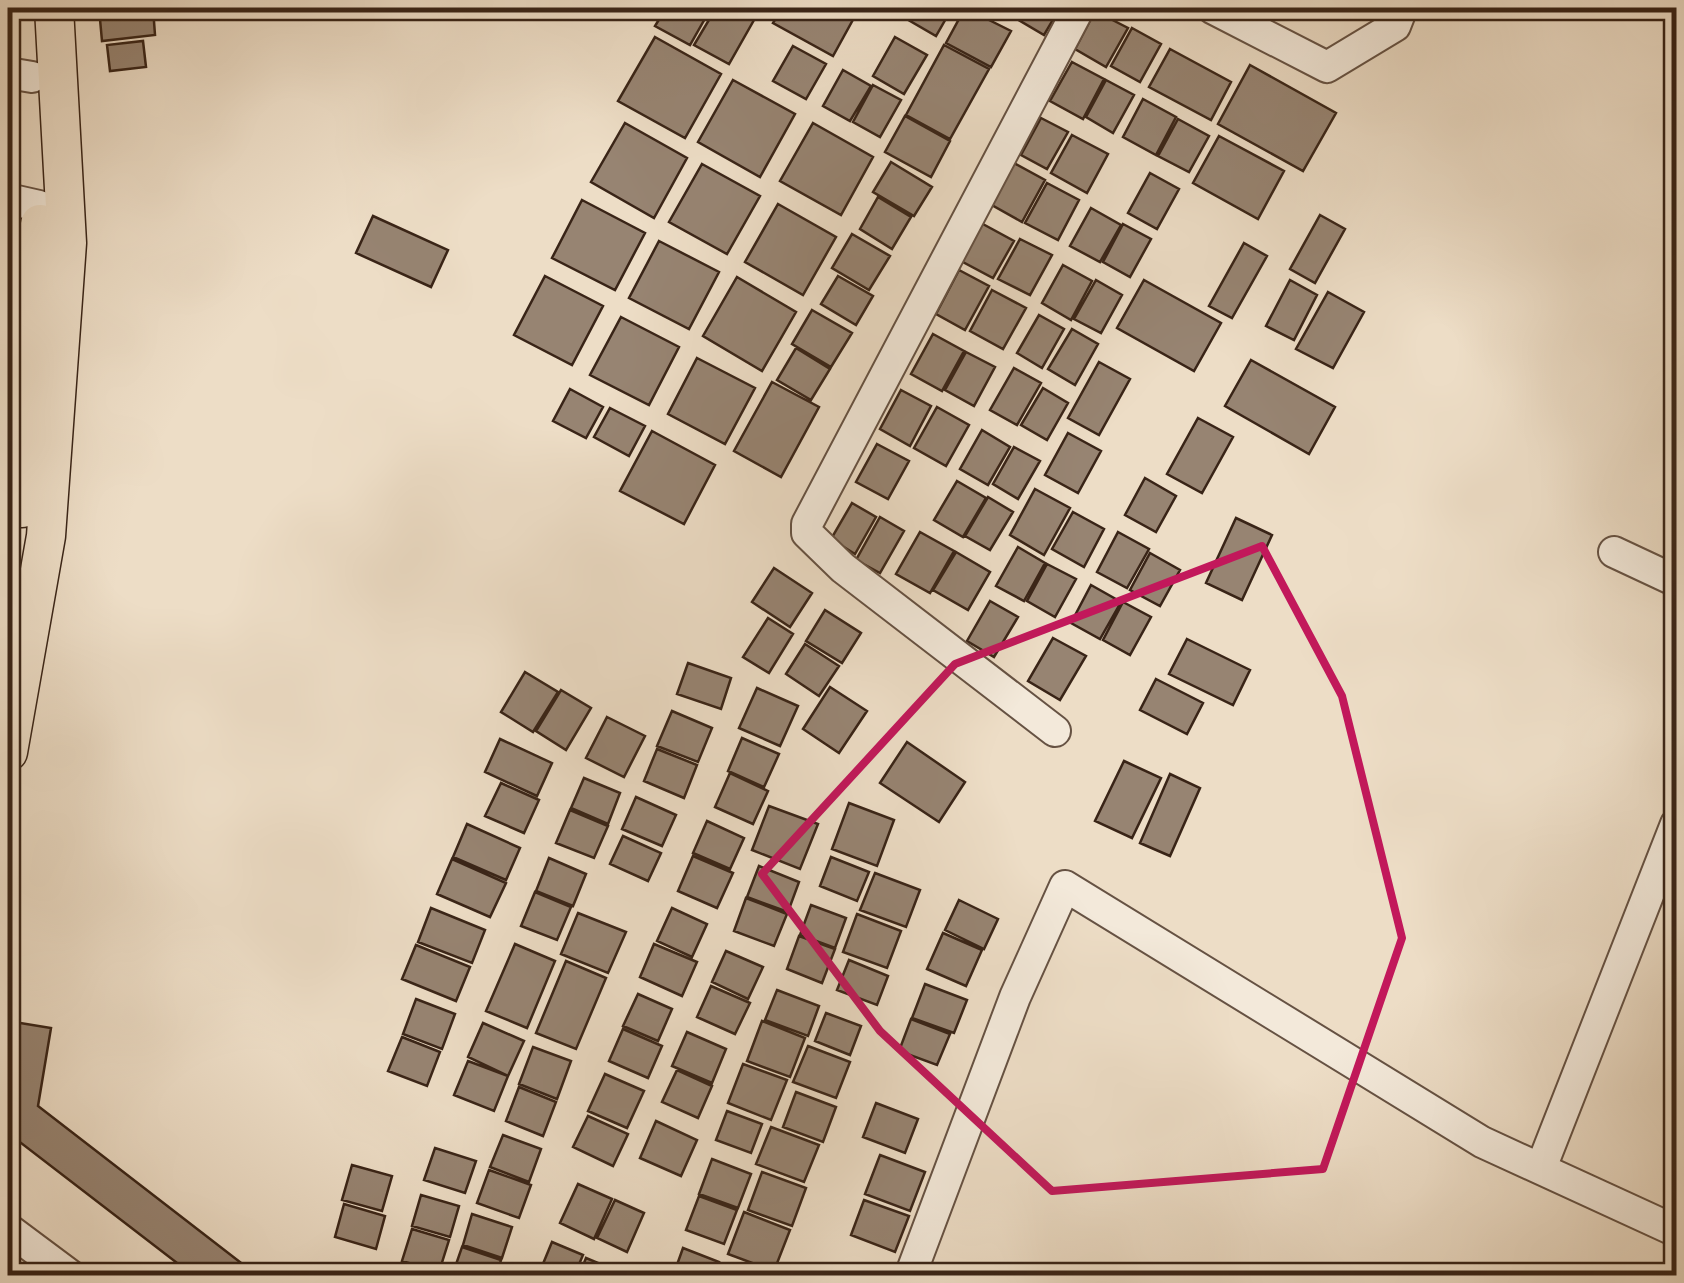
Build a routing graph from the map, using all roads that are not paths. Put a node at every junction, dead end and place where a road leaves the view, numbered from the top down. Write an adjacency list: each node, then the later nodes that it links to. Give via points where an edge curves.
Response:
1 (30, 8): 6 (main road)
2 (54, 8): 14 (main road, via 67,243 46,536)
3 (1079, 8): 13 (street, via 807,524 807,534 843,568)
4 (1212, 8): 5 (street, via 1328,67 1395,26)
5 (1402, 8)
6 (20, 75): 7 (main road)
7 (23, 203): 8 (main road, via 41,242)
8 (20, 344): 9 (main road)
9 (15, 497): 12 (main road)
10 (1614, 552): 11 (street)
11 (1676, 581)
12 (8, 610)
13 (1055, 731)
14 (8, 752)
15 (1676, 824): 16 (street)
16 (1541, 1168): 18 (street); 20 (street, via 1482,1142 1064,886 1014,998)
17 (8, 1229): 19 (street)
18 (1676, 1231)
19 (71, 1276)
20 (910, 1276)

